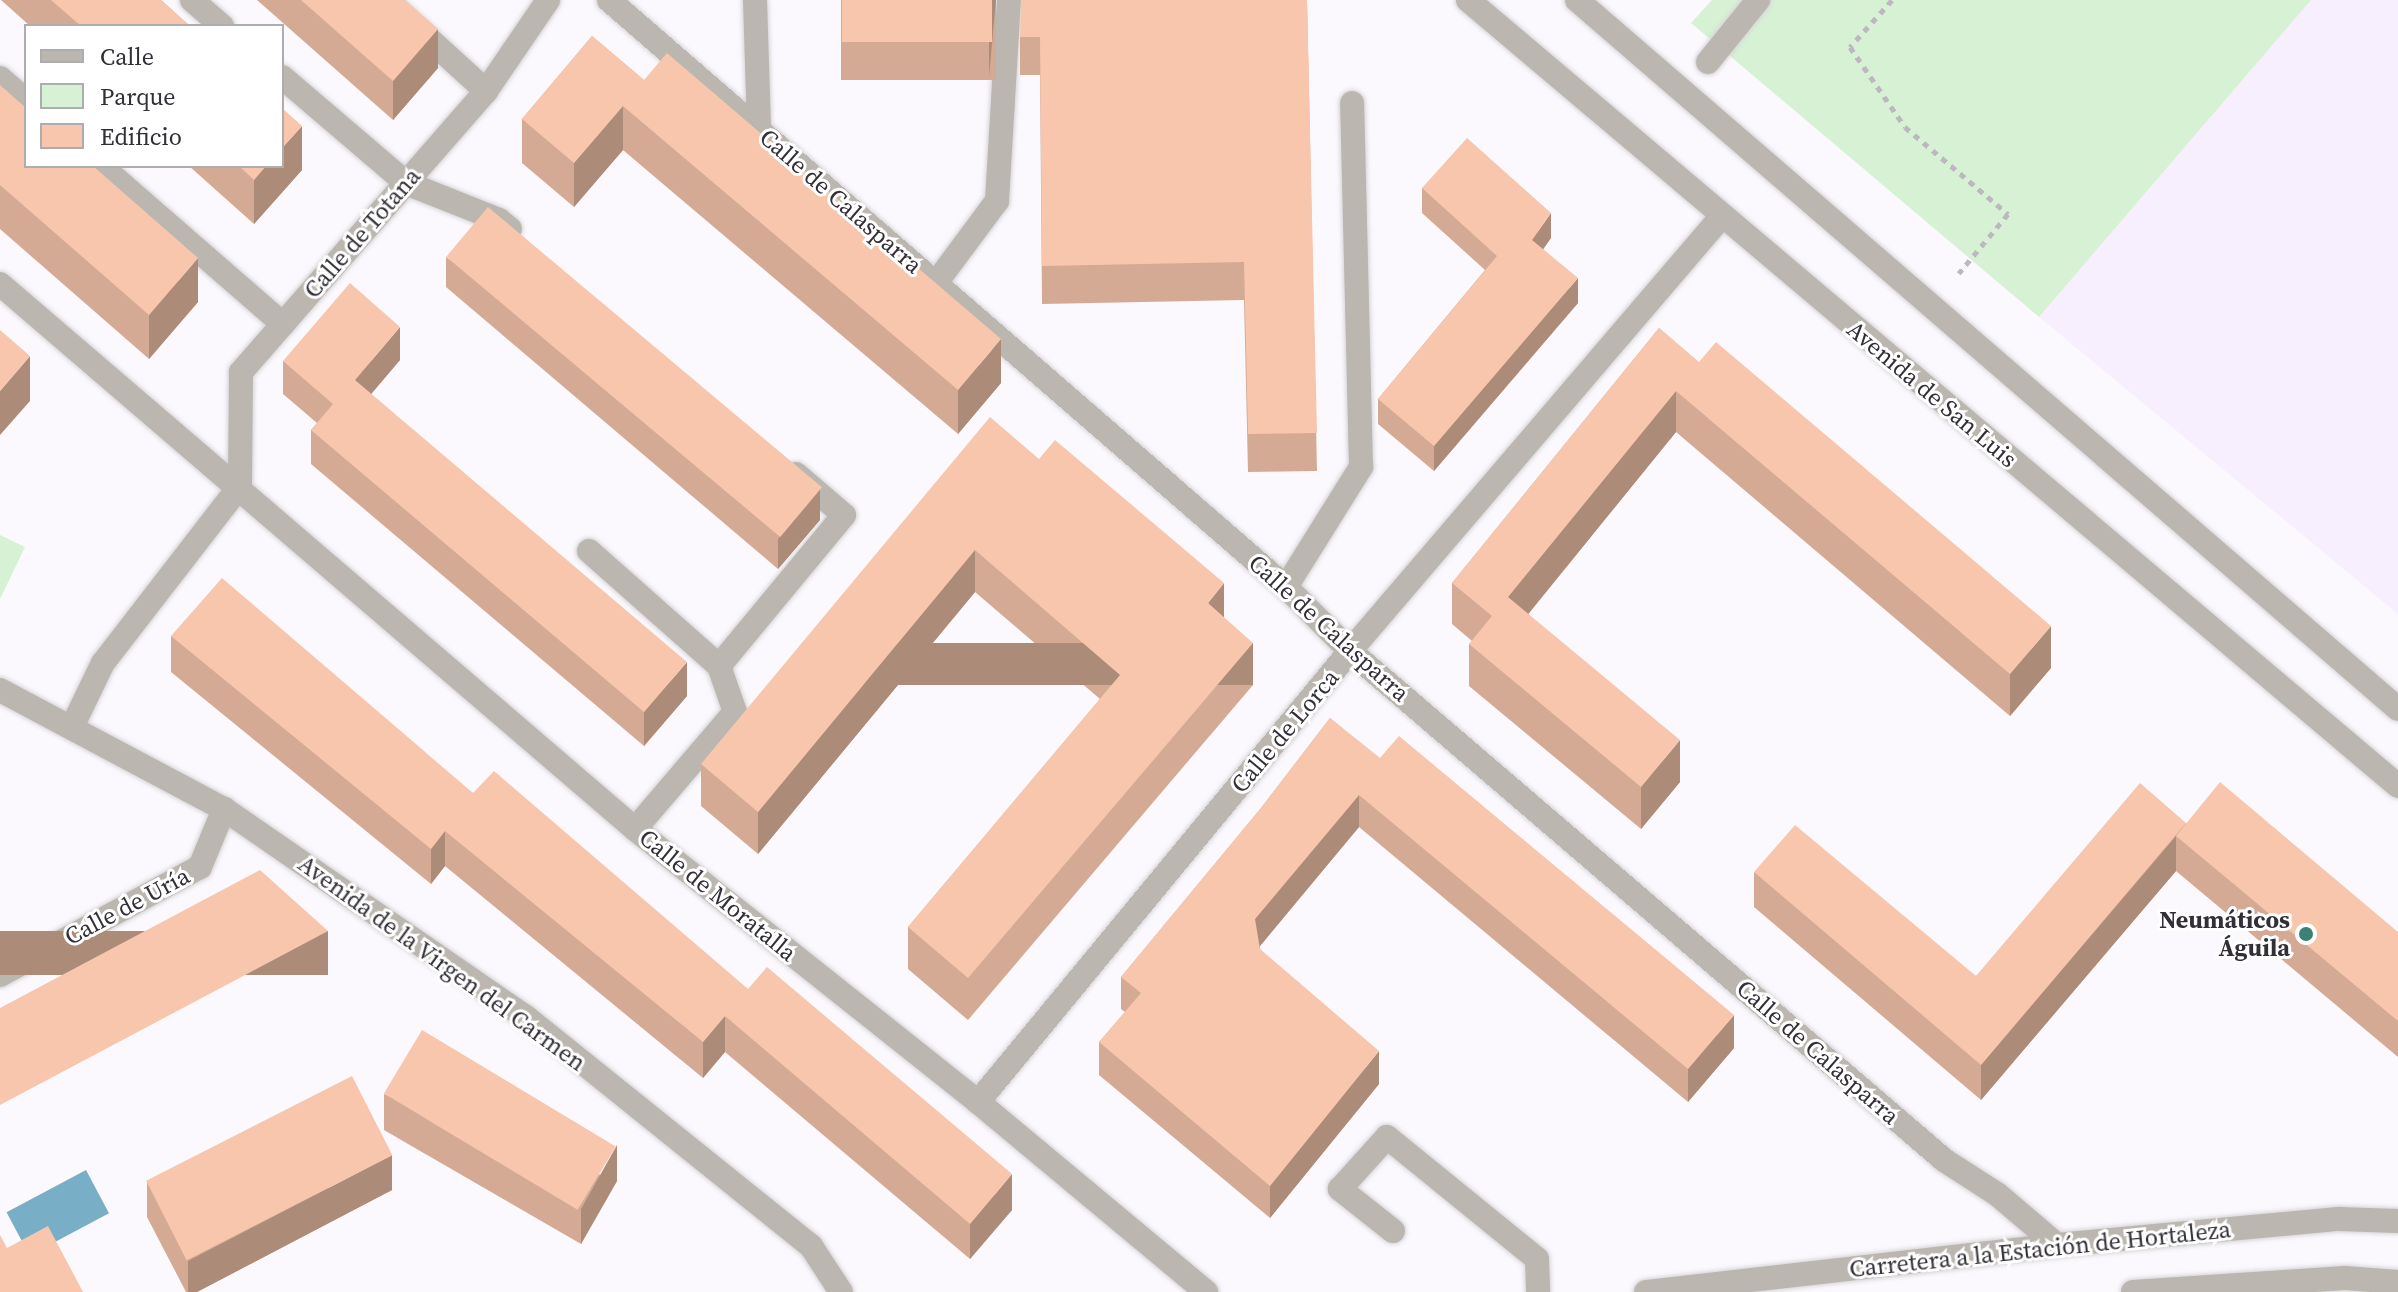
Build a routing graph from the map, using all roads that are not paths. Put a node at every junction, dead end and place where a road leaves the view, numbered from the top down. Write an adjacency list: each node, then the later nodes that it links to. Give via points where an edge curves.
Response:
1 (192, 0): 10 (street)
2 (386, 0): 14 (street)
3 (548, 0): 14 (street, Calle de Totana)
4 (609, 0): 17 (street, Calle de Calasparra)
5 (755, 0): 17 (street)
6 (1009, 0): 22 (street, via 997,201)
7 (1468, 0): 20 (street, Avenida de San Luis)
8 (1577, 0): 32 (street)
9 (1758, 0): 11 (street)
10 (220, 24)
11 (1708, 62)
12 (0, 78): 15 (street)
13 (284, 79): 19 (street)
14 (486, 91): 19 (street, Calle de Totana)
15 (24, 99)
16 (1352, 103): 28 (street, via 1361,467)
17 (759, 130): 22 (street, Calle de Calasparra)
18 (103, 168): 24 (street)
19 (406, 183): 21 (street, via 499,220); 24 (street, Calle de Totana)
20 (1721, 217): 29 (street, Calle de Lorca); 34 (street, Avenida de San Luis)
21 (523, 240)
22 (936, 283): 28 (street, Calle de Calasparra)
23 (0, 284): 26 (street)
24 (283, 324): 26 (street, Calle de Totana, via 241,372)
25 (772, 454): 30 (street, via 844,515)
26 (240, 486): 33 (street, via 103,663); 36 (street, Calle de Moratalla)
27 (589, 551): 30 (street)
28 (1286, 587): 29 (street, Calle de Calasparra)
29 (1350, 651): 38 (street, Calle de Lorca); 43 (street, Calle de Calasparra, via 1944,1160 1997,1194)
30 (719, 666): 36 (street, via 735,712)
31 (0, 690): 33 (street, Avenida de la Virgen del Carmen)
32 (2398, 709)
33 (72, 727): 35 (street, Avenida de la Virgen del Carmen)
34 (2398, 786)
35 (224, 809): 37 (street, Calle de Uría, via 200,867); 45 (street, Avenida de la Virgen del Carmen, via 526,1017 811,1246)
36 (635, 829): 38 (street, Calle de Moratalla)
37 (0, 975)
38 (978, 1102): 46 (street, Calle de Moratalla)
39 (2398, 1205): 40 (street, Carretera a la Estación de Hortaleza)
40 (2339, 1219): 41 (street, Carretera a la Estación de Hortaleza); 43 (street, Carretera a la Estación de Hortaleza)
41 (2398, 1221)
42 (1393, 1231): 47 (street, via 1340,1189 1387,1137 1537,1259)
43 (2057, 1245): 48 (street, Carretera a la Estación de Hortaleza)
44 (2398, 1282): 49 (street, via 2345,1278)
45 (841, 1292)
46 (1206, 1292)
47 (1538, 1292)
48 (1646, 1292)
49 (2133, 1292)

